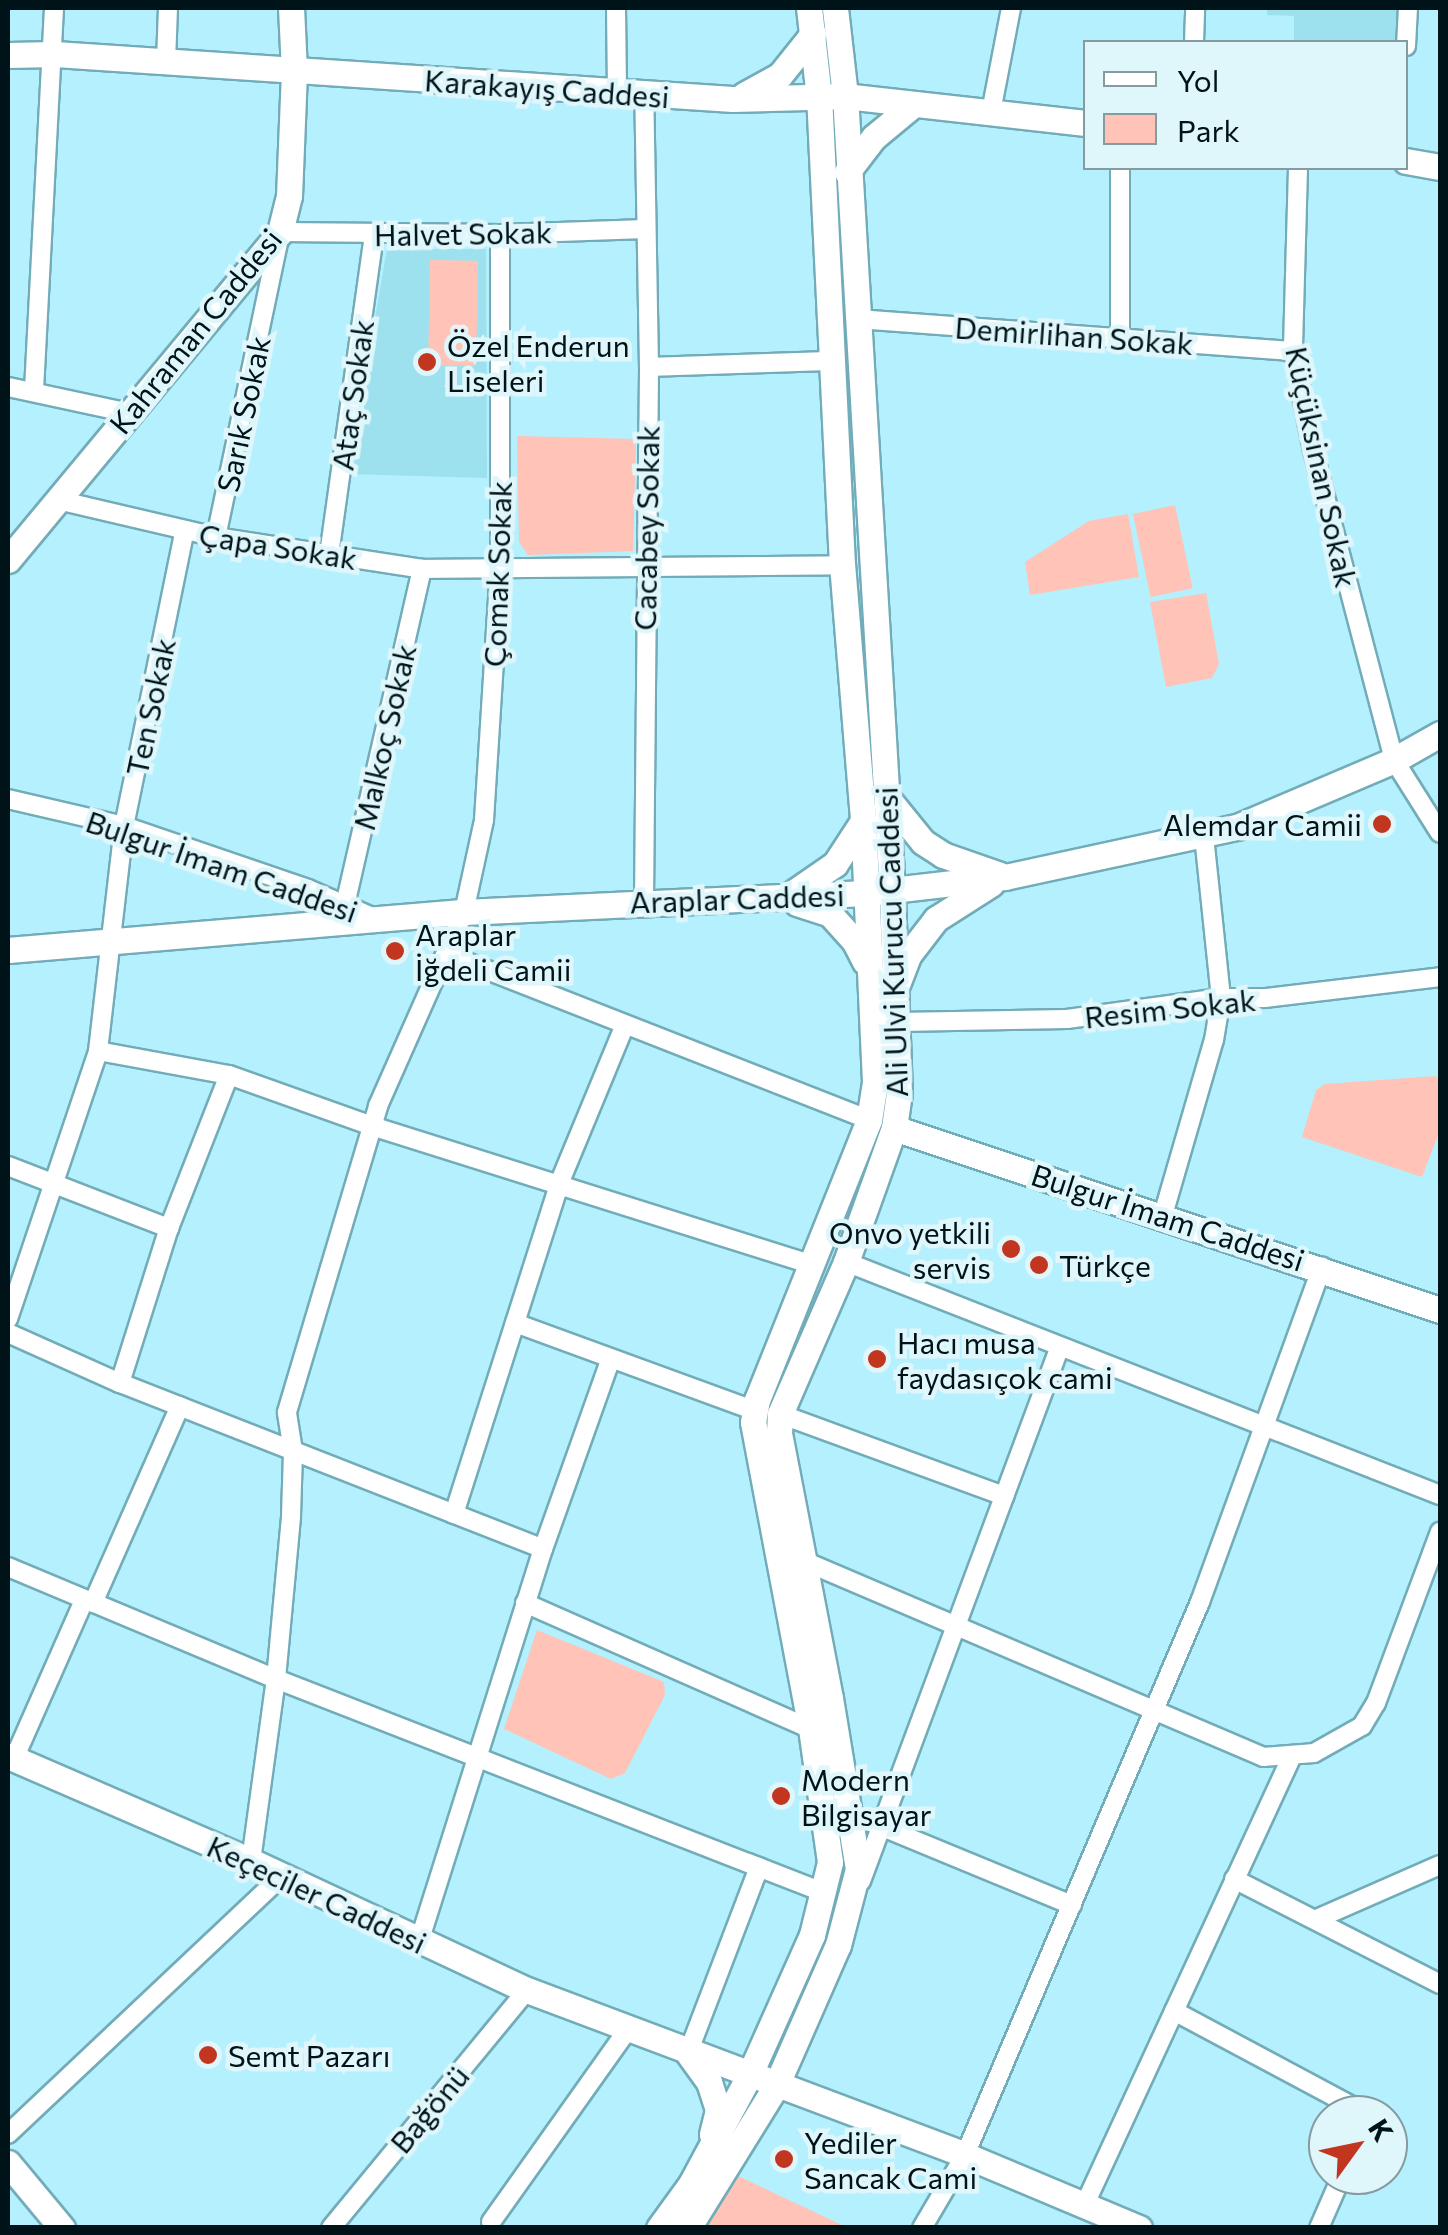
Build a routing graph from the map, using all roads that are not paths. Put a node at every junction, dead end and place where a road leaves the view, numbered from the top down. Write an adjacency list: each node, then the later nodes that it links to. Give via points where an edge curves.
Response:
1 (54, 8): 13 (street)
2 (168, 8): 15 (street)
3 (291, 8): 16 (street, Kahraman Caddesi)
4 (616, 8): 17 (street)
5 (808, 8): 10 (street, Ali Ulvi Kurucu Caddesi)
6 (835, 8): 19 (street, Ali Ulvi Kurucu Caddesi)
7 (1010, 8): 22 (street)
8 (1195, 8): 11 (street)
9 (1408, 8): 12 (street)
10 (813, 34): 19 (street, Ali Ulvi Kurucu Caddesi); 20 (street, via 780,75)
11 (1194, 40)
12 (1406, 40)
13 (56, 54): 14 (street, Karakayış Caddesi); 15 (street, Karakayış Caddesi); 39 (street)
14 (8, 56)
15 (166, 62): 16 (street, Karakayış Caddesi)
16 (294, 71): 17 (street, Karakayış Caddesi); 30 (street, Kahraman Caddesi, via 289,196)
17 (617, 92): 18 (street, Karakayış Caddesi)
18 (644, 94): 20 (street, Karakayış Caddesi); 29 (street, Cacabey Sokak)
19 (832, 97): 20 (street, Karakayış Caddesi); 21 (street, Karakayış Caddesi); 28 (street, Ali Ulvi Kurucu Caddesi); 36 (street, Ali Ulvi Kurucu Caddesi)
20 (732, 100)
21 (914, 104): 22 (street, Karakayış Caddesi); 28 (street, via 874,137)
22 (991, 112): 23 (street, Karakayış Caddesi)
23 (1083, 123)
24 (1408, 161): 25 (street)
25 (1440, 167)
26 (1120, 170): 34 (street)
27 (1298, 170): 35 (street, Küçüksinan Sokak)
28 (848, 172): 33 (street, Ali Ulvi Kurucu Caddesi)
29 (646, 229): 32 (street, Halvet Sokak); 37 (street, Cacabey Sokak)
30 (280, 232): 31 (street, Halvet Sokak); 40 (street, Kahraman Caddesi); 43 (street, Sarık Sokak)
31 (374, 234): 32 (street, Halvet Sokak); 44 (street, Ataç Sokak)
32 (500, 234): 47 (street, Çomak Sokak)
33 (856, 319): 34 (street, Demirlihan Sokak); 52 (street, Ali Ulvi Kurucu Caddesi)
34 (1120, 339): 35 (street, Demirlihan Sokak)
35 (1292, 350): 51 (street, Küçüksinan Sokak)
36 (834, 361): 37 (street); 46 (street, Ali Ulvi Kurucu Caddesi)
37 (649, 367): 48 (street, Cacabey Sokak)
38 (8, 387): 39 (street)
39 (34, 390): 40 (street)
40 (129, 414): 41 (street, Kahraman Caddesi)
41 (58, 500): 42 (street, Çapa Sokak); 45 (street, Kahraman Caddesi)
42 (185, 530): 43 (street, Çapa Sokak); 55 (street, Ten Sokak)
43 (216, 537): 44 (street, Çapa Sokak)
44 (330, 554): 49 (street, Çapa Sokak)
45 (8, 560)
46 (842, 565): 48 (street, Çapa Sokak); 54 (street, Ali Ulvi Kurucu Caddesi)
47 (500, 566): 48 (street, Çapa Sokak); 49 (street, Çapa Sokak); 63 (street, Çomak Sokak, via 484,820)
48 (646, 566): 61 (street, Cacabey Sokak)
49 (422, 569): 62 (street, Malkoç Sokak)
50 (1440, 734): 51 (street, Araplar Caddesi)
51 (1394, 760): 56 (street, Küçüksinan Sokak); 57 (street, Araplar Caddesi)
52 (886, 795): 58 (street, via 924,842); 59 (street, Ali Ulvi Kurucu Caddesi)
53 (8, 800): 55 (street, Bulgur İmam Caddesi)
54 (864, 819): 59 (street, Ali Ulvi Kurucu Caddesi); 60 (street, via 835,864)
55 (124, 826): 62 (street, Bulgur İmam Caddesi); 65 (street, Ten Sokak)
56 (1440, 832)
57 (1204, 836): 58 (street, Araplar Caddesi); 71 (street)
58 (1004, 877): 59 (street, Araplar Caddesi); 70 (street, via 936,918 909,954)
59 (879, 892): 60 (street, Araplar Caddesi); 68 (street, Ali Ulvi Kurucu Caddesi); 70 (street, Ali Ulvi Kurucu Caddesi)
60 (782, 899): 61 (street, Araplar Caddesi); 68 (street, via 830,914 856,942)
61 (644, 901): 63 (street, Araplar Caddesi)
62 (345, 905): 64 (street, Bulgur İmam Caddesi)
63 (464, 912): 64 (street, Araplar Caddesi); 67 (street, Çomak Sokak)
64 (378, 920): 65 (street, Araplar Caddesi)
65 (108, 943): 66 (street, Araplar Caddesi); 74 (street, Ten Sokak)
66 (8, 950)
67 (446, 954): 73 (street); 77 (street, Çomak Sokak)
68 (870, 971): 76 (street, Ali Ulvi Kurucu Caddesi, via 876,1082)
69 (1440, 977): 71 (street, Resim Sokak)
70 (896, 989): 72 (street, Ali Ulvi Kurucu Caddesi)
71 (1222, 998): 72 (street, Resim Sokak, via 1067,1019); 82 (street)
72 (898, 1022): 78 (street, Ali Ulvi Kurucu Caddesi)
73 (625, 1025): 76 (street); 81 (street)
74 (98, 1052): 75 (street); 80 (street, Ten Sokak)
75 (228, 1075): 77 (street); 83 (street)
76 (869, 1120): 85 (street, Ali Ulvi Kurucu Caddesi)
77 (372, 1126): 81 (street); 97 (street, Çomak Sokak, via 287,1412)
78 (894, 1128): 82 (street, Bulgur İmam Caddesi); 84 (street, Ali Ulvi Kurucu Caddesi)
79 (8, 1166): 80 (street)
80 (52, 1180): 83 (street); 88 (street, Ten Sokak)
81 (559, 1184): 85 (street); 89 (street)
82 (1163, 1215): 86 (street, Bulgur İmam Caddesi)
83 (169, 1228): 93 (street)
84 (846, 1262): 91 (street); 95 (street, Ali Ulvi Kurucu Caddesi)
85 (809, 1264): 95 (street, Ali Ulvi Kurucu Caddesi)
86 (1322, 1267): 87 (street, Bulgur İmam Caddesi); 96 (street)
87 (1440, 1310)
88 (8, 1319)
89 (514, 1323): 92 (street); 100 (street)
90 (8, 1333): 93 (street)
91 (1059, 1349): 96 (street); 99 (street)
92 (610, 1361): 95 (street); 102 (street)
93 (120, 1383): 94 (street)
94 (180, 1406): 97 (street); 106 (street)
95 (768, 1412): 99 (street); 103 (street, Ali Ulvi Kurucu Caddesi, via 779,1433); 111 (street, Ali Ulvi Kurucu Caddesi, via 753,1422)
96 (1262, 1426): 98 (street); 110 (street)
97 (293, 1451): 100 (street); 109 (street, Çomak Sokak)
98 (1440, 1495)
99 (1004, 1496): 108 (street)
100 (454, 1514): 102 (street)
101 (1440, 1532): 105 (street)
102 (544, 1548): 107 (street)
103 (804, 1561): 108 (street); 115 (street, Ali Ulvi Kurucu Caddesi)
104 (8, 1567): 106 (street)
105 (1433, 1580): 112 (street, via 1362,1726 1314,1753)
106 (89, 1601): 109 (street); 113 (street)
107 (526, 1604): 111 (street); 114 (street)
108 (956, 1626): 110 (street); 116 (street)
109 (276, 1679): 114 (street); 117 (street, Çomak Sokak)
110 (1154, 1710): 112 (street, via 1263,1757); 124 (street)
111 (811, 1729): 122 (street, Ali Ulvi Kurucu Caddesi, via 829,1837)
112 (1292, 1754): 121 (street)
113 (11, 1758): 117 (street, Keçeciler Caddesi)
114 (475, 1758): 119 (street); 126 (street)
115 (851, 1814): 116 (street); 123 (street, Ali Ulvi Kurucu Caddesi, via 858,1869)
116 (881, 1827): 123 (street); 124 (street)
117 (251, 1862): 120 (street, Keçeciler Caddesi)
118 (1440, 1865): 125 (street)
119 (759, 1868): 122 (street); 131 (street)
120 (282, 1876): 126 (street, Keçeciler Caddesi); 135 (street)
121 (1234, 1879): 125 (street); 129 (street)
122 (825, 1893): 132 (street, Ali Ulvi Kurucu Caddesi)
123 (852, 1905): 133 (street, Ali Ulvi Kurucu Caddesi)
124 (1072, 1905): 137 (street)
125 (1319, 1918): 127 (street)
126 (419, 1942): 128 (street, Keçeciler Caddesi)
127 (1440, 1984)
128 (527, 1990): 130 (street, Keçeciler Caddesi); 143 (street, Bağönü)
129 (1174, 2011): 134 (street); 140 (street)
130 (628, 2029): 131 (street, Keçeciler Caddesi); 141 (street)
131 (688, 2052): 132 (street, Keçeciler Caddesi); 136 (street, via 718,2110)
132 (749, 2076): 133 (street, Keçeciler Caddesi); 136 (street, Ali Ulvi Kurucu Caddesi)
133 (776, 2086): 137 (street, Keçeciler Caddesi); 145 (street, Ali Ulvi Kurucu Caddesi)
134 (1333, 2095)
135 (8, 2134)
136 (708, 2152): 144 (street, Ali Ulvi Kurucu Caddesi)
137 (965, 2155): 140 (street, Keçeciler Caddesi); 146 (street)
138 (8, 2163): 142 (street)
139 (1334, 2195): 148 (street)
140 (1085, 2204): 147 (street, Keçeciler Caddesi)
141 (491, 2222)
142 (62, 2228)
143 (330, 2228)
144 (659, 2228)
145 (688, 2228)
146 (922, 2228)
147 (1139, 2228)
148 (1320, 2228)

